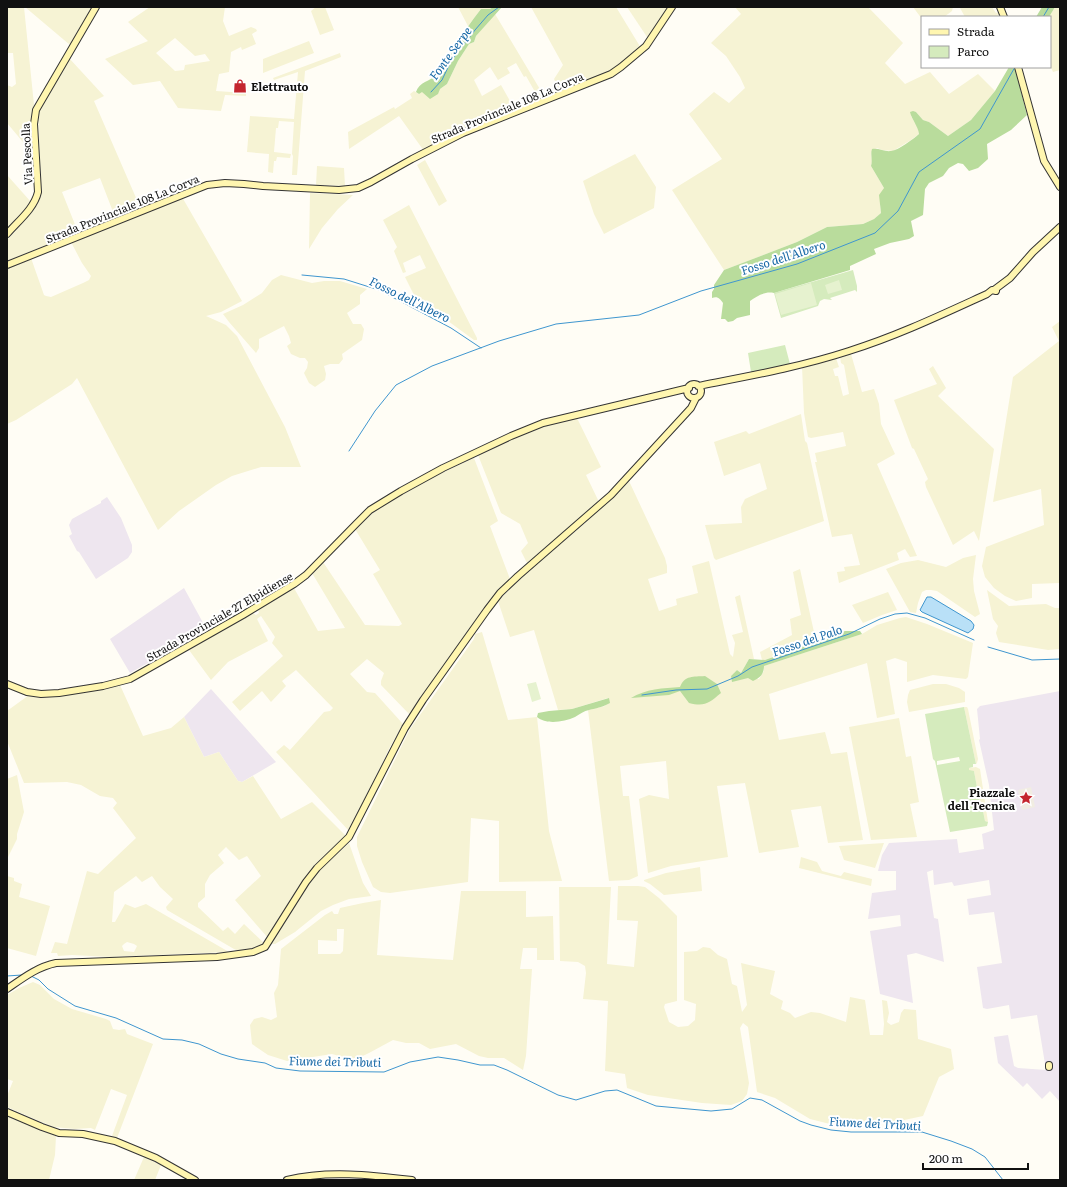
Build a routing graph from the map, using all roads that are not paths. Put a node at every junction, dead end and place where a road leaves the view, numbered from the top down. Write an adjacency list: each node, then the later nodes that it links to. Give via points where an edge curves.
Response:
1 (96, 7): 6 (street, Via Pescolla, via 36,110 34,124 38,192 36,200)
2 (672, 7): 7 (street, Strada Provinciale 108 La Corva, via 646,46 611,74 463,133 363,186 339,190 225,183 207,185)
3 (1018, 68): 4 (street, via 1044,161)
4 (1060, 187)
5 (1060, 227): 8 (street, Strada Provinciale 27 Elpidiense, via 1010,278 993,291 924,323 850,351)
6 (7, 234)
7 (7, 265)
8 (714, 383): 9 (street, Strada Provinciale 27 Elpidiense); 10 (street, Strada Provinciale 27 Elpidiense)
9 (698, 386): 10 (street); 11 (street, Strada Provinciale 27 Elpidiense, via 693,385)
10 (701, 392): 11 (street, Strada Provinciale 27 Elpidiense)
11 (691, 394): 12 (street, Strada Provinciale 27 Elpidiense, via 681,390 543,423 443,468 370,510 294,584 130,678 103,686 41,694 27,692); 13 (street, via 690,408 611,495 518,576 494,602 405,728 349,837 306,882 265,947 253,952 217,957 56,963 32,971)
12 (7, 684)
13 (7, 989)
14 (7, 1112): 15 (street, via 59,1133 83,1134 115,1141 156,1158)
15 (195, 1180)
16 (287, 1180): 17 (street, via 331,1174)
17 (412, 1180)

